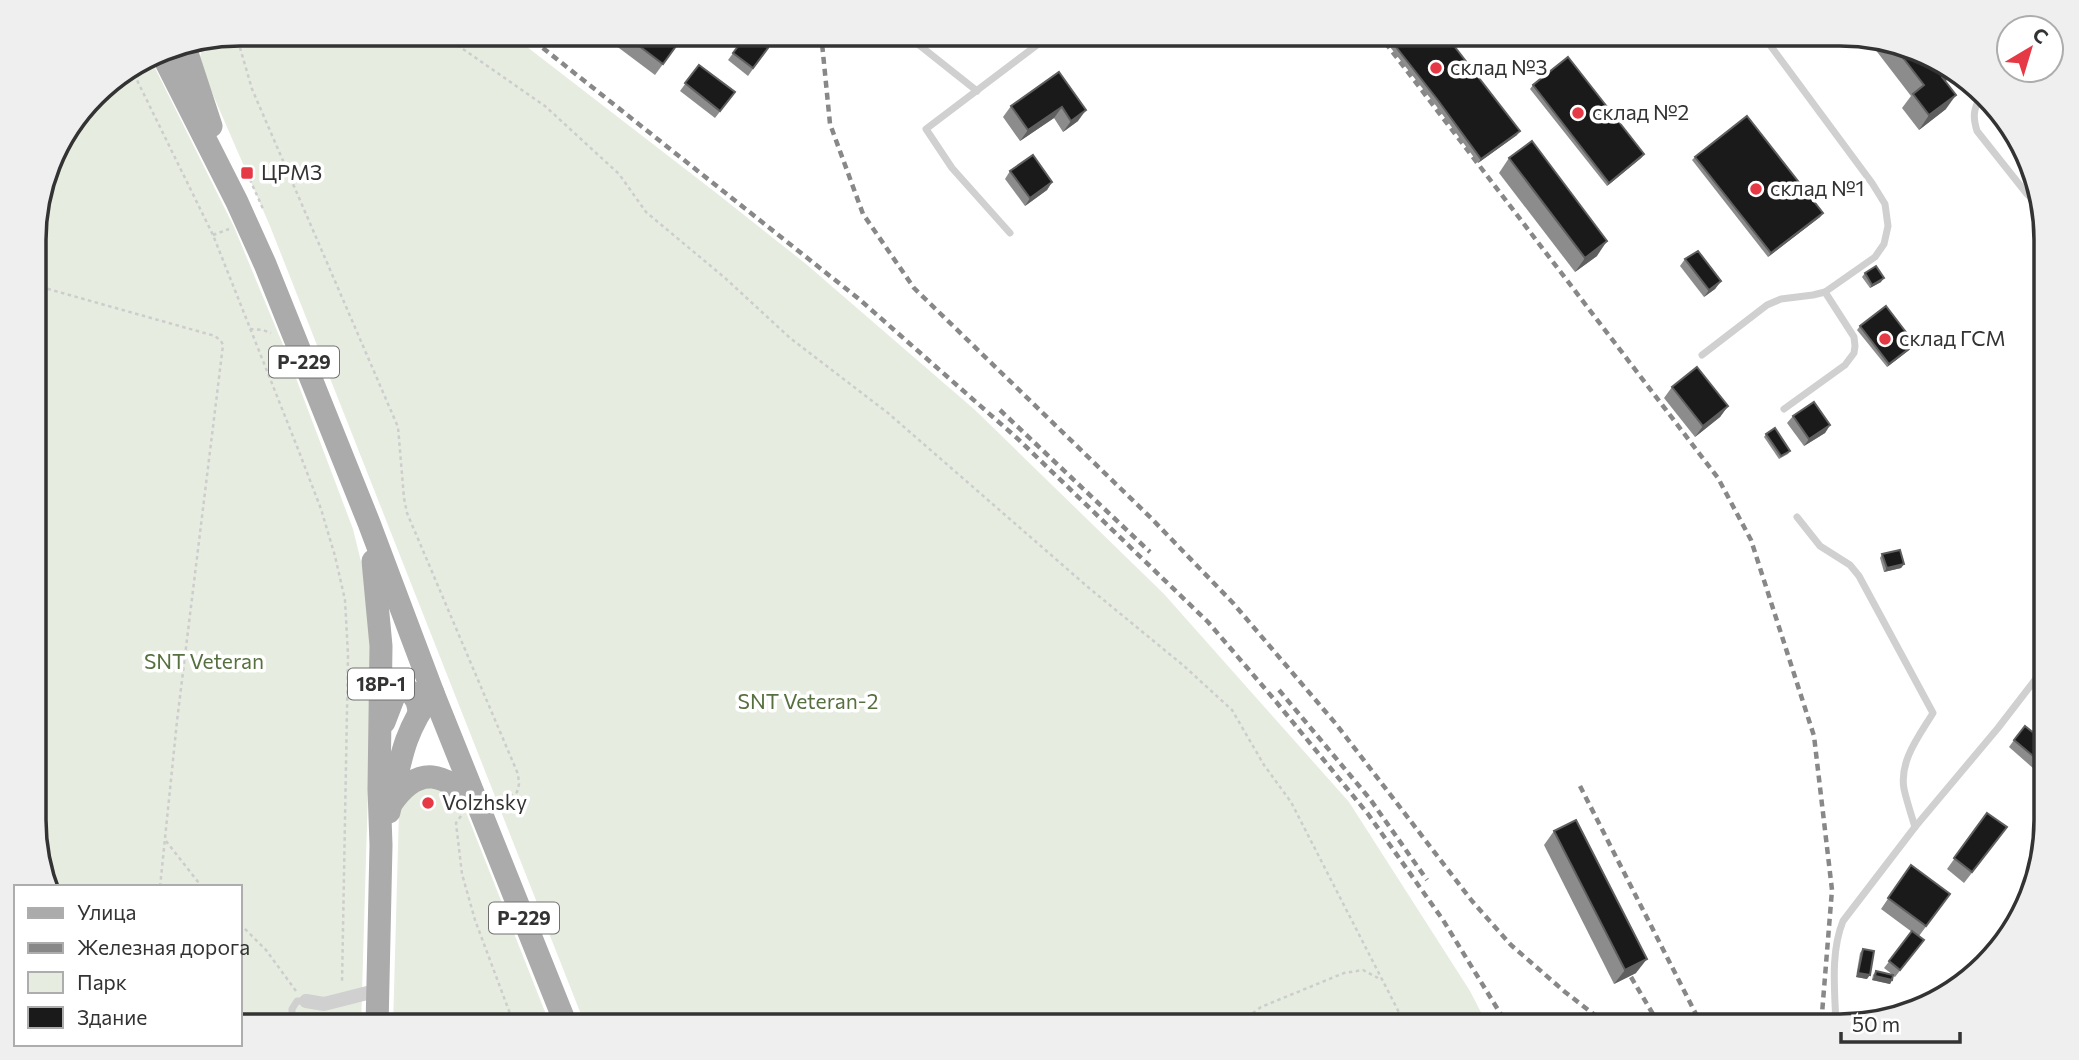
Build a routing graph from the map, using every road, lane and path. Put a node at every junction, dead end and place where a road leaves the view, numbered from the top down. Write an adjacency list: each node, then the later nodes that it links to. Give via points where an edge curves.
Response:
1 (239, 46): 30 (path, via 252,89 398,427 407,513 518,774 517,792)
2 (459, 46): 37 (path, via 545,106 619,174 646,212 790,338 888,413 1232,710 1291,802)
3 (920, 46): 9 (lane)
4 (1037, 46): 9 (lane)
5 (1771, 46): 19 (lane, via 1885,204 1888,226 1884,244 1875,257)
6 (187, 53): 13 (main road, Р-229)
7 (165, 61): 13 (main road, Р-229)
8 (135, 76): 17 (path)
9 (977, 91): 16 (lane, via 926,129 952,167)
10 (1977, 104): 12 (lane, via 1973,119 1977,131)
11 (247, 173): 14 (path)
12 (2028, 195)
13 (237, 202): 25 (main road, Р-229)
14 (265, 214)
15 (224, 231): 17 (path, via 234,227)
16 (1010, 233)
17 (213, 235): 20 (path)
18 (46, 288): 32 (path, via 215,336 223,345)
19 (1825, 292): 22 (lane, via 1767,305); 23 (lane, via 1854,337 1854,353 1845,365)
20 (250, 329): 21 (path); 39 (path, via 321,509 345,600 348,655)
21 (276, 335)
22 (1702, 355)
23 (1784, 409)
24 (1797, 517): 31 (lane, via 1820,546 1859,576 1933,713 1904,768)
25 (369, 523): 27 (main road, Р-229); 28 (main road, 18Р-1, via 379,602)
26 (2034, 681): 31 (lane)
27 (426, 701): 28 (main road, via 417,701 411,692 401,690 389,706); 29 (main road, 18Р-1, via 408,732); 30 (main road, Р-229)
28 (380, 737): 33 (main road, 18Р-1)
29 (391, 804): 30 (main road, via 399,792 425,777 449,781); 33 (main road, 18Р-1)
30 (480, 809): 44 (path, via 459,817 456,823 462,874); 45 (main road, Р-229)
31 (1915, 827): 48 (lane, via 1843,920 1835,971)
32 (166, 841): 34 (path); 35 (path)
33 (381, 845): 38 (main road, 18Р-1)
34 (160, 885)
35 (200, 885)
36 (242, 926): 40 (path)
37 (1381, 979): 46 (path, via 1363,970 1344,973); 47 (path)
38 (379, 990): 39 (street); 43 (main road, 18Р-1)
39 (341, 1000): 40 (street, via 324,1004); 42 (path)
40 (306, 1001): 41 (lane, via 297,1001)
41 (292, 1014)
42 (339, 1014)
43 (378, 1014)
44 (510, 1014)
45 (562, 1014)
46 (1252, 1014)
47 (1400, 1014)
48 (1836, 1014)

